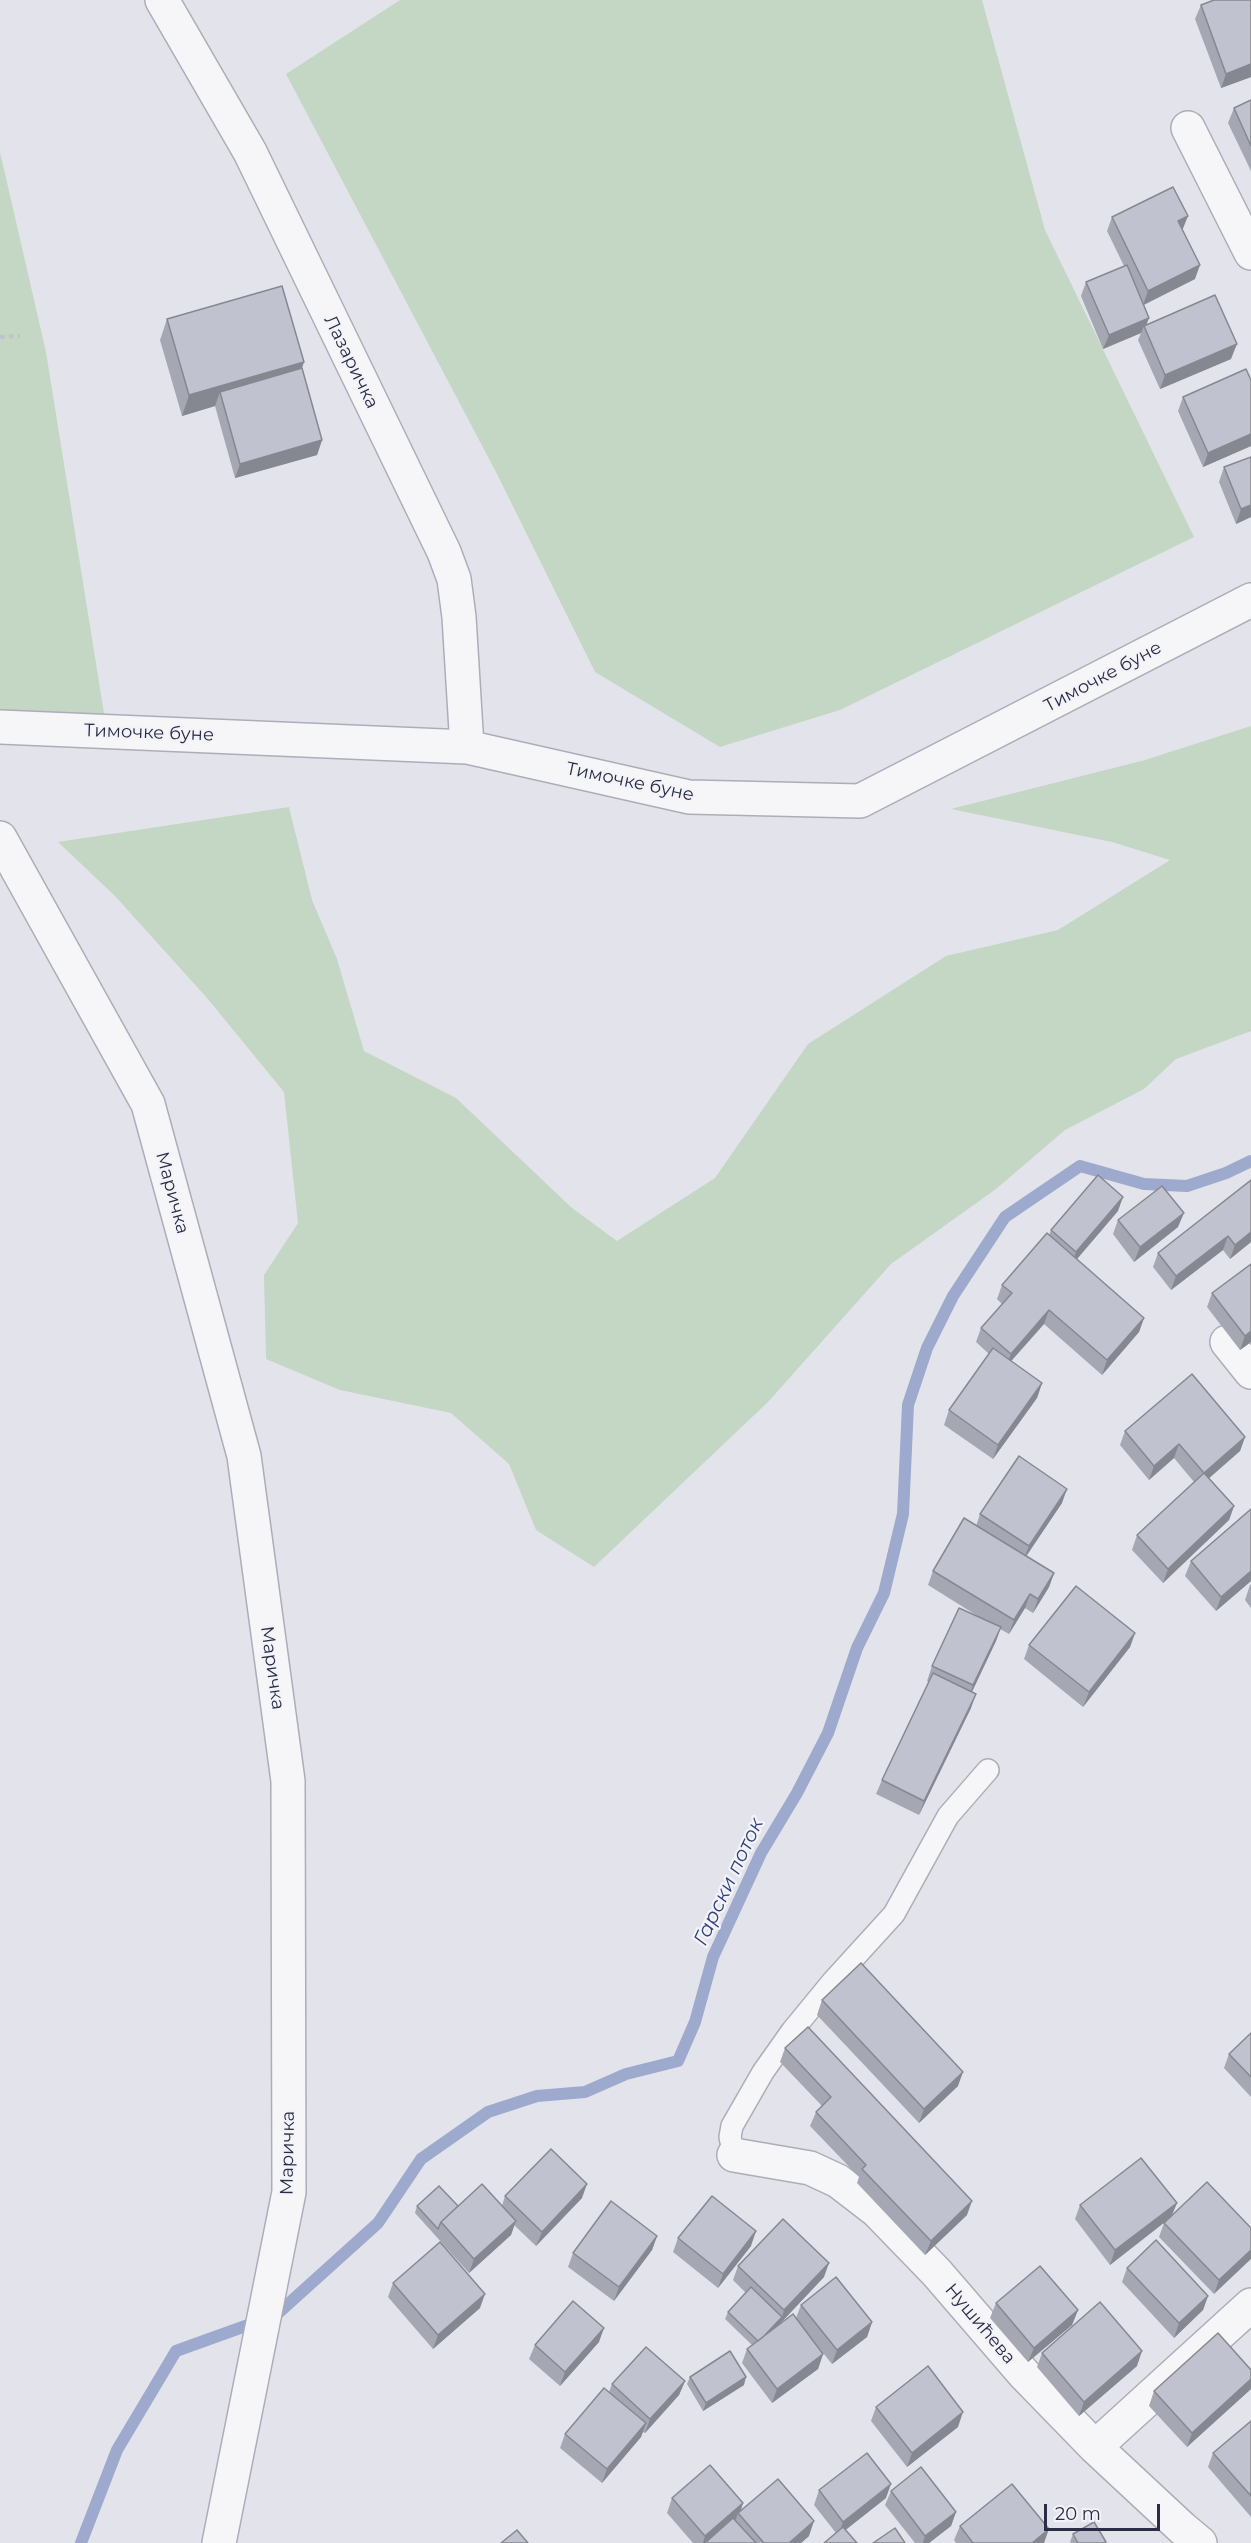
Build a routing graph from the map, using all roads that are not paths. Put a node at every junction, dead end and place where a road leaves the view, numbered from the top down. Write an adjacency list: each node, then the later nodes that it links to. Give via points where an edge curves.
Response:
1 (162, 0): 6 (street, Лазаричка, via 250,152 444,552 454,579 459,617)
2 (1188, 128): 3 (street)
3 (1251, 253)
4 (1251, 600): 6 (street, Тимочке буне, via 860,801 689,797)
5 (0, 727): 6 (street, Тимочке буне)
6 (466, 747)
7 (0, 838): 14 (street, Маричка, via 148,1104 244,1456 288,1781 289,2192)
8 (1227, 1342): 9 (street)
9 (1251, 1371)
10 (988, 1770): 11 (lane, via 948,1816 894,1914 832,1981 763,2072 732,2126)
11 (734, 2155): 13 (street, Нушићева, via 810,2168 838,2181 877,2211 937,2273 1023,2374)
12 (1251, 2305): 13 (street)
13 (1095, 2447): 15 (street, Нушићева)
14 (219, 2543)
15 (1200, 2543)

